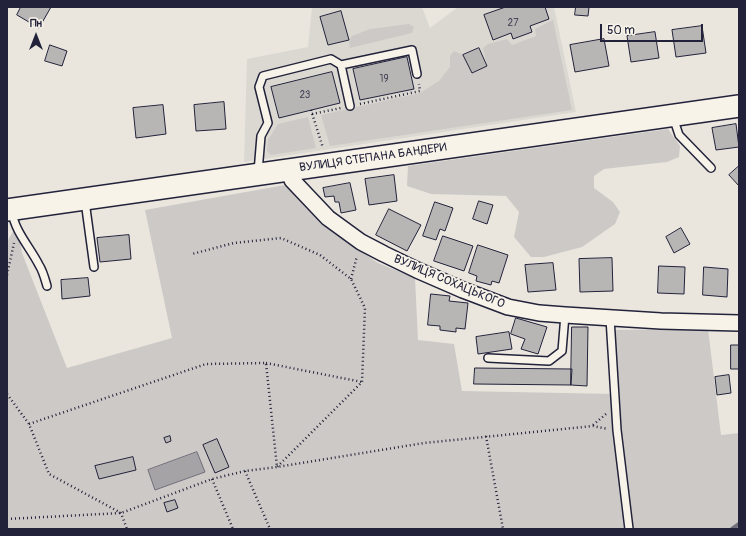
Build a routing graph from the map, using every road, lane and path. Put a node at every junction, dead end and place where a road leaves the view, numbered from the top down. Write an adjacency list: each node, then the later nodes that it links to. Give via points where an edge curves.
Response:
1 (342, 65): 2 (lane, via 412,50); 3 (lane); 11 (lane, via 331,59 263,76 259,87 268,123 261,136)
2 (417, 74): 3 (path, via 420,90)
3 (350, 106): 6 (path)
4 (739, 106): 7 (main road, ВУЛИЦЯ СТЕПАНА БАНДЕРИ)
5 (311, 110): 6 (path)
6 (312, 114): 8 (path)
7 (673, 115): 9 (lane, via 679,135); 10 (main road, ВУЛИЦЯ СТЕПАНА БАНДЕРИ)
8 (325, 155)
9 (711, 168)
10 (290, 170): 11 (main road, ВУЛИЦЯ СТЕПАНА БАНДЕРИ); 14 (street, ВУЛИЦЯ СОХАЦЬКОГО, via 292,180 328,218)
11 (258, 174): 12 (main road, ВУЛИЦЯ СТЕПАНА БАНДЕРИ)
12 (84, 199): 13 (main road, ВУЛИЦЯ СТЕПАНА БАНДЕРИ); 16 (lane)
13 (12, 216): 17 (path); 19 (lane, via 40,266)
14 (361, 242): 18 (path); 20 (street, ВУЛИЦЯ СОХАЦЬКОГО, via 463,290 508,307)
15 (192, 254): 18 (path, via 234,243 281,238 320,255)
16 (94, 267)
17 (7, 275)
18 (351, 279): 25 (path, via 365,308)
19 (47, 286)
20 (565, 315): 21 (street, ВУЛИЦЯ СОХАЦЬКОГО); 23 (lane, via 562,351 549,360)
21 (610, 318): 22 (street, ВУЛИЦЯ СОХАЦЬКОГО); 28 (lane)
22 (739, 324)
23 (488, 358)
24 (266, 363): 25 (path); 29 (path, via 206,364); 33 (path)
25 (362, 382): 33 (path)
26 (7, 394): 27 (path)
27 (9, 399): 29 (path)
28 (615, 405): 30 (path); 31 (lane)
29 (29, 424): 36 (path, via 49,474)
30 (593, 426): 31 (path); 32 (path)
31 (617, 430): 42 (lane)
32 (486, 436): 33 (path, via 424,443); 41 (path)
33 (277, 467): 34 (path)
34 (245, 471): 35 (path); 40 (path)
35 (212, 479): 36 (path); 39 (path)
36 (120, 513): 37 (path); 38 (path)
37 (7, 519)
38 (127, 529)
39 (233, 529)
40 (270, 529)
41 (502, 529)
42 (630, 529)

